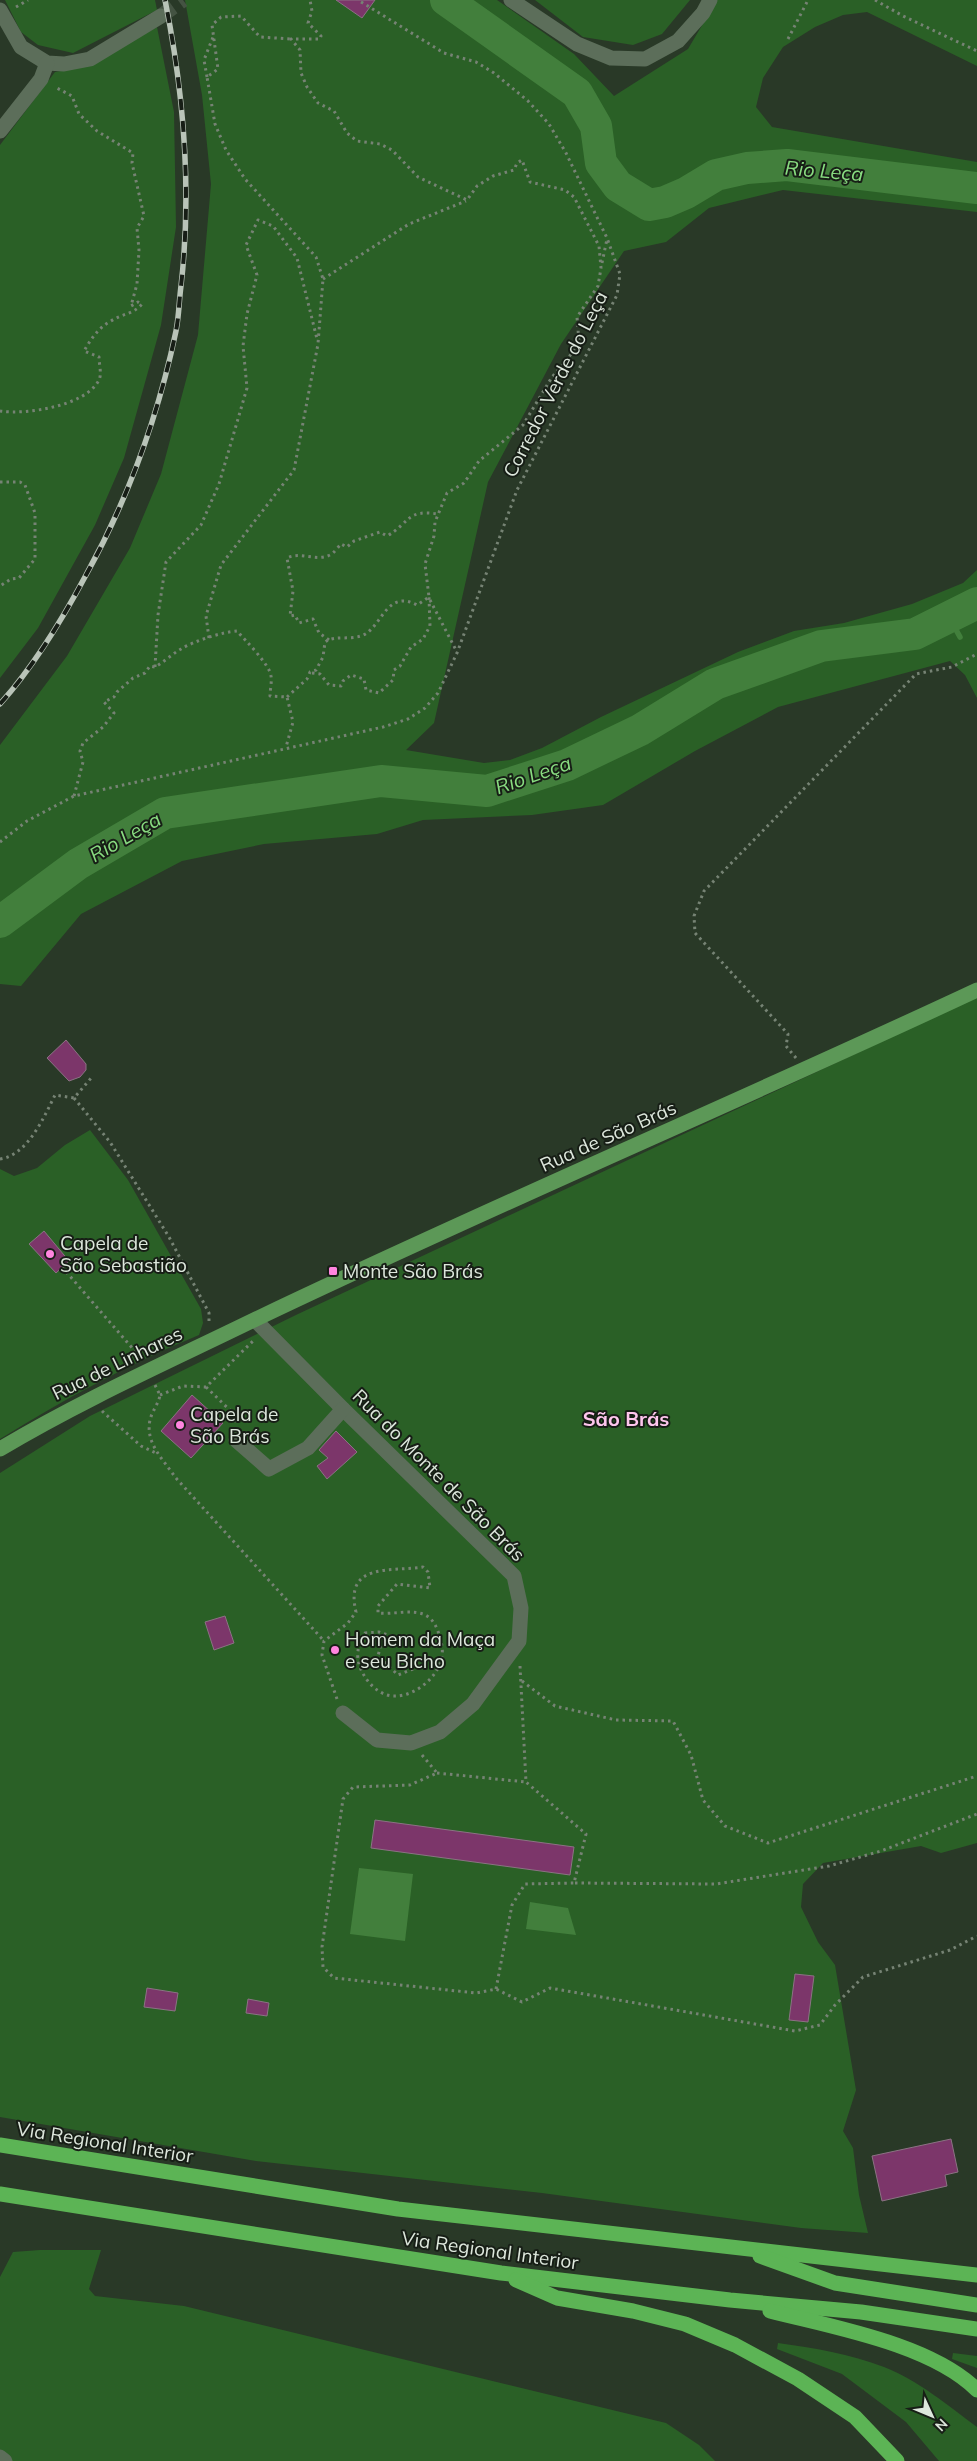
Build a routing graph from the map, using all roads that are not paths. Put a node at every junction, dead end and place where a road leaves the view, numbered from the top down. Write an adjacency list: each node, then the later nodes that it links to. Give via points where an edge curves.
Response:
1 (511, 0): 2 (street, via 577,44 611,58 645,59 678,41)
2 (710, 0)
3 (0, 10): 5 (street, via 21,47)
4 (161, 16): 5 (street, via 90,59 64,64)
5 (47, 63): 6 (street, via 41,79)
6 (0, 131)
7 (977, 990): 8 (main road, Rua de São Brás, via 340,1278)
8 (255, 1320): 9 (street, Rua do Monte de São Brás); 11 (main road, Rua de Linhares, via 56,1415)
9 (342, 1409): 10 (street, via 308,1448 269,1469); 12 (street, Rua do Monte de São Brás, via 514,1576 521,1608 519,1641 473,1704 440,1732 411,1743 378,1740)
10 (236, 1440)
11 (0, 1449)
12 (342, 1713)
13 (0, 2145): 15 (highway, Via Regional Interior, via 398,2209)
14 (0, 2194): 16 (highway, Via Regional Interior)
15 (735, 2247): 17 (highway, Via Regional Interior); 19 (highway, via 835,2283)
16 (501, 2274): 18 (highway, Via Regional Interior); 24 (highway, via 557,2298 686,2324 735,2345 798,2379 855,2417)
17 (977, 2275)
18 (730, 2300): 20 (highway, Via Regional Interior, via 861,2312); 21 (highway, via 890,2343 932,2359)
19 (977, 2305)
20 (977, 2329)
21 (977, 2390)
22 (0, 2457): 23 (street)
23 (5, 2461)
24 (897, 2461)

